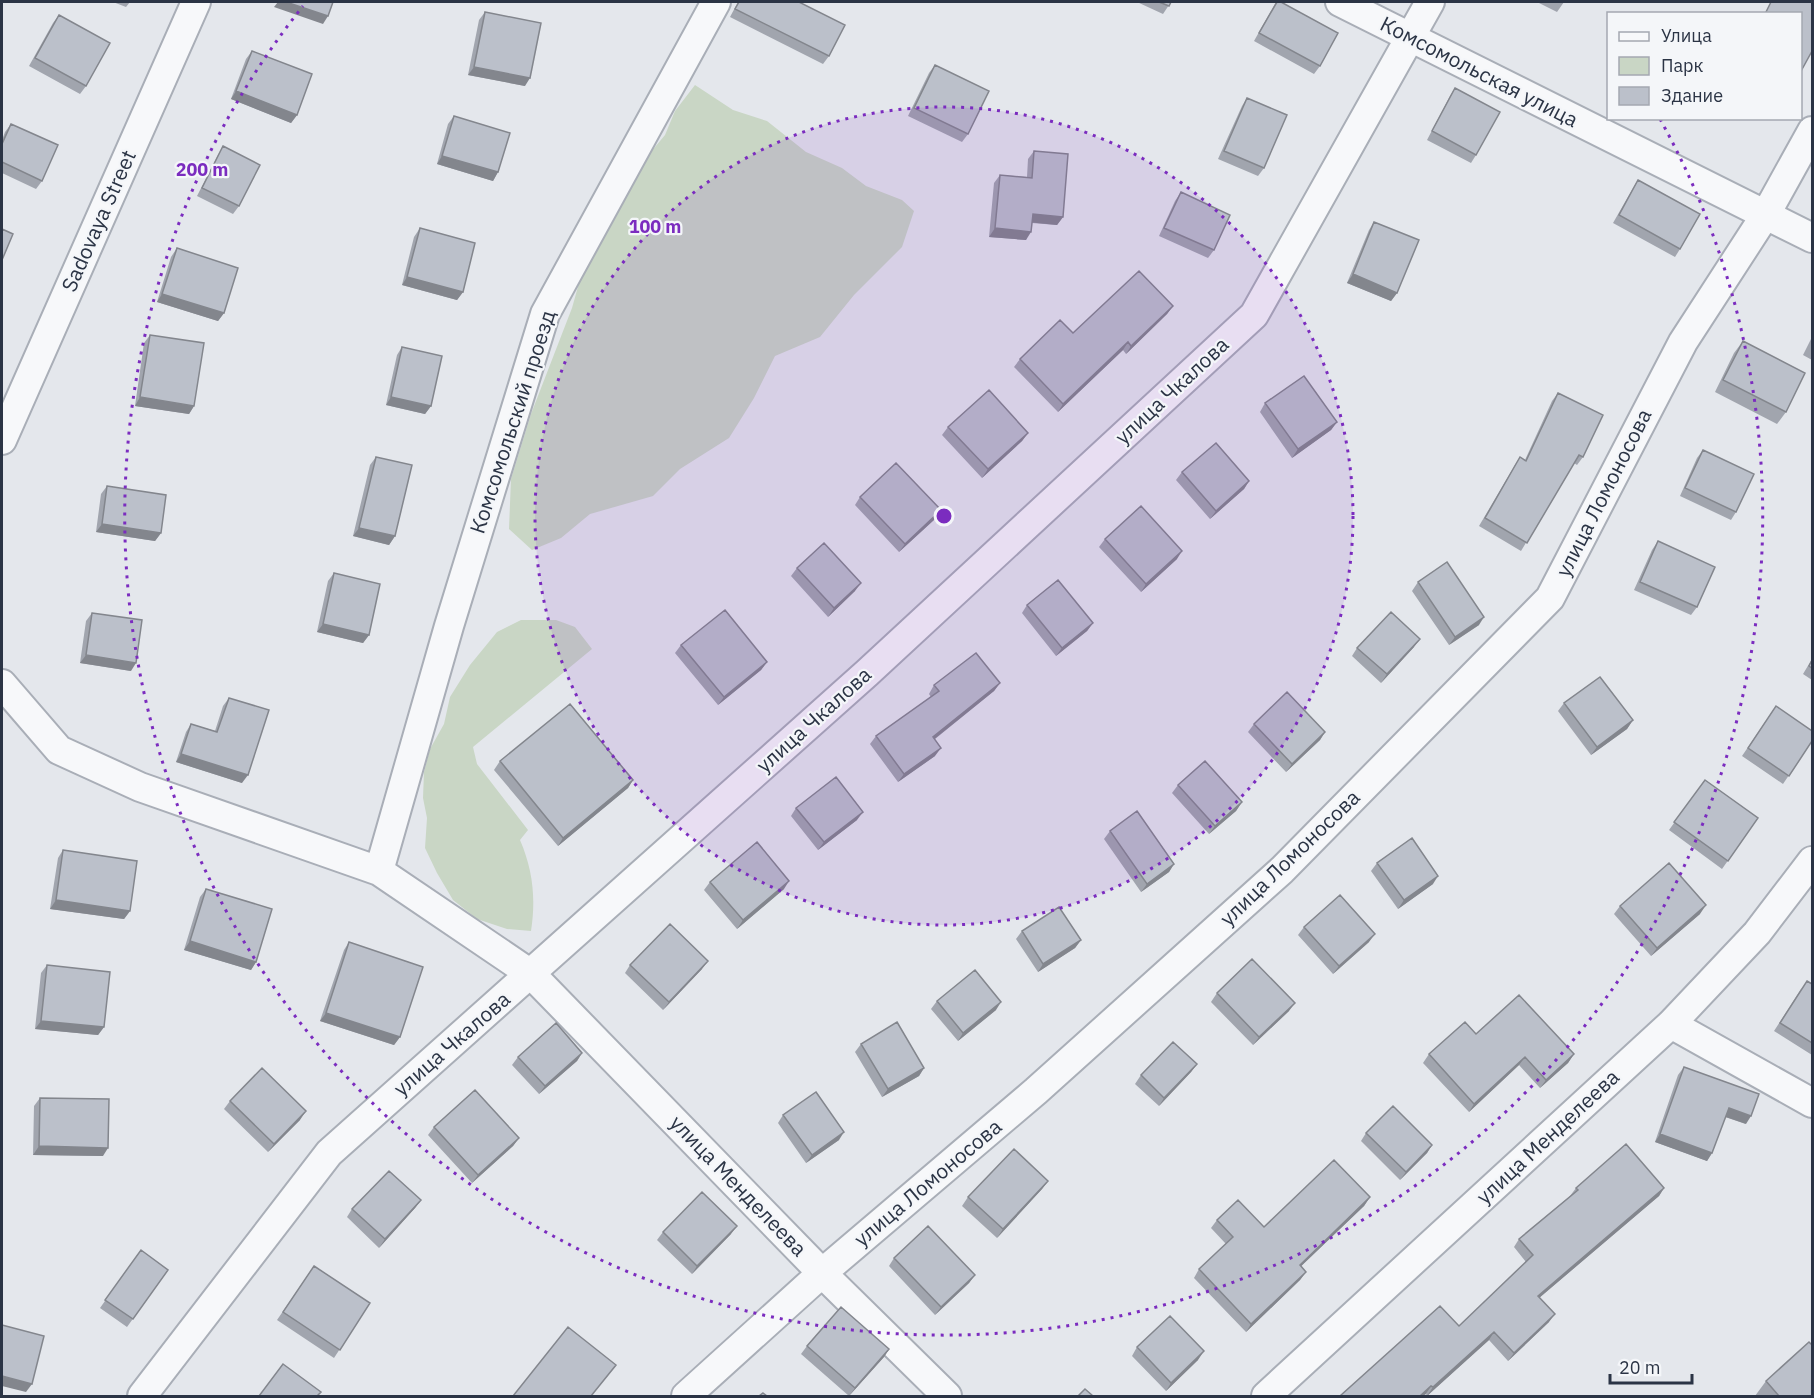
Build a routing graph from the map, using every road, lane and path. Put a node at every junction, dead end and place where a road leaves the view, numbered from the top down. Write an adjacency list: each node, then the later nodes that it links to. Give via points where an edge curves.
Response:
1 (196, 2): 9 (street, Sadovaya Street)
2 (716, 2): 12 (street, Комсомольский проезд, via 545,314 449,626)
3 (1340, 2): 5 (street, Комсомольская улица)
4 (1430, 2): 5 (street, улица Чкалова)
5 (1410, 38): 7 (street, Комсомольская улица); 13 (street, улица Чкалова, via 1254,315 867,674)
6 (1812, 131): 7 (street, улица Ломоносова)
7 (1766, 214): 8 (street, Комсомольская улица); 16 (street, улица Ломоносова, via 1683,342 1550,598 1282,870 1036,1091)
8 (1812, 238)
9 (2, 441)
10 (2, 684): 12 (street, улица Менделеева, via 58,750 140,787)
11 (1812, 861): 14 (street, улица Менделеева, via 1757,933)
12 (380, 871): 13 (street, улица Менделеева)
13 (531, 974): 16 (street, улица Менделеева); 17 (street, улица Чкалова, via 329,1153)
14 (1671, 1024): 15 (street); 20 (street, улица Менделеева)
15 (1812, 1103)
16 (822, 1273): 18 (street, улица Ломоносова); 19 (street, улица Менделеева)
17 (142, 1396)
18 (686, 1396)
19 (947, 1396)
20 (1266, 1396)

